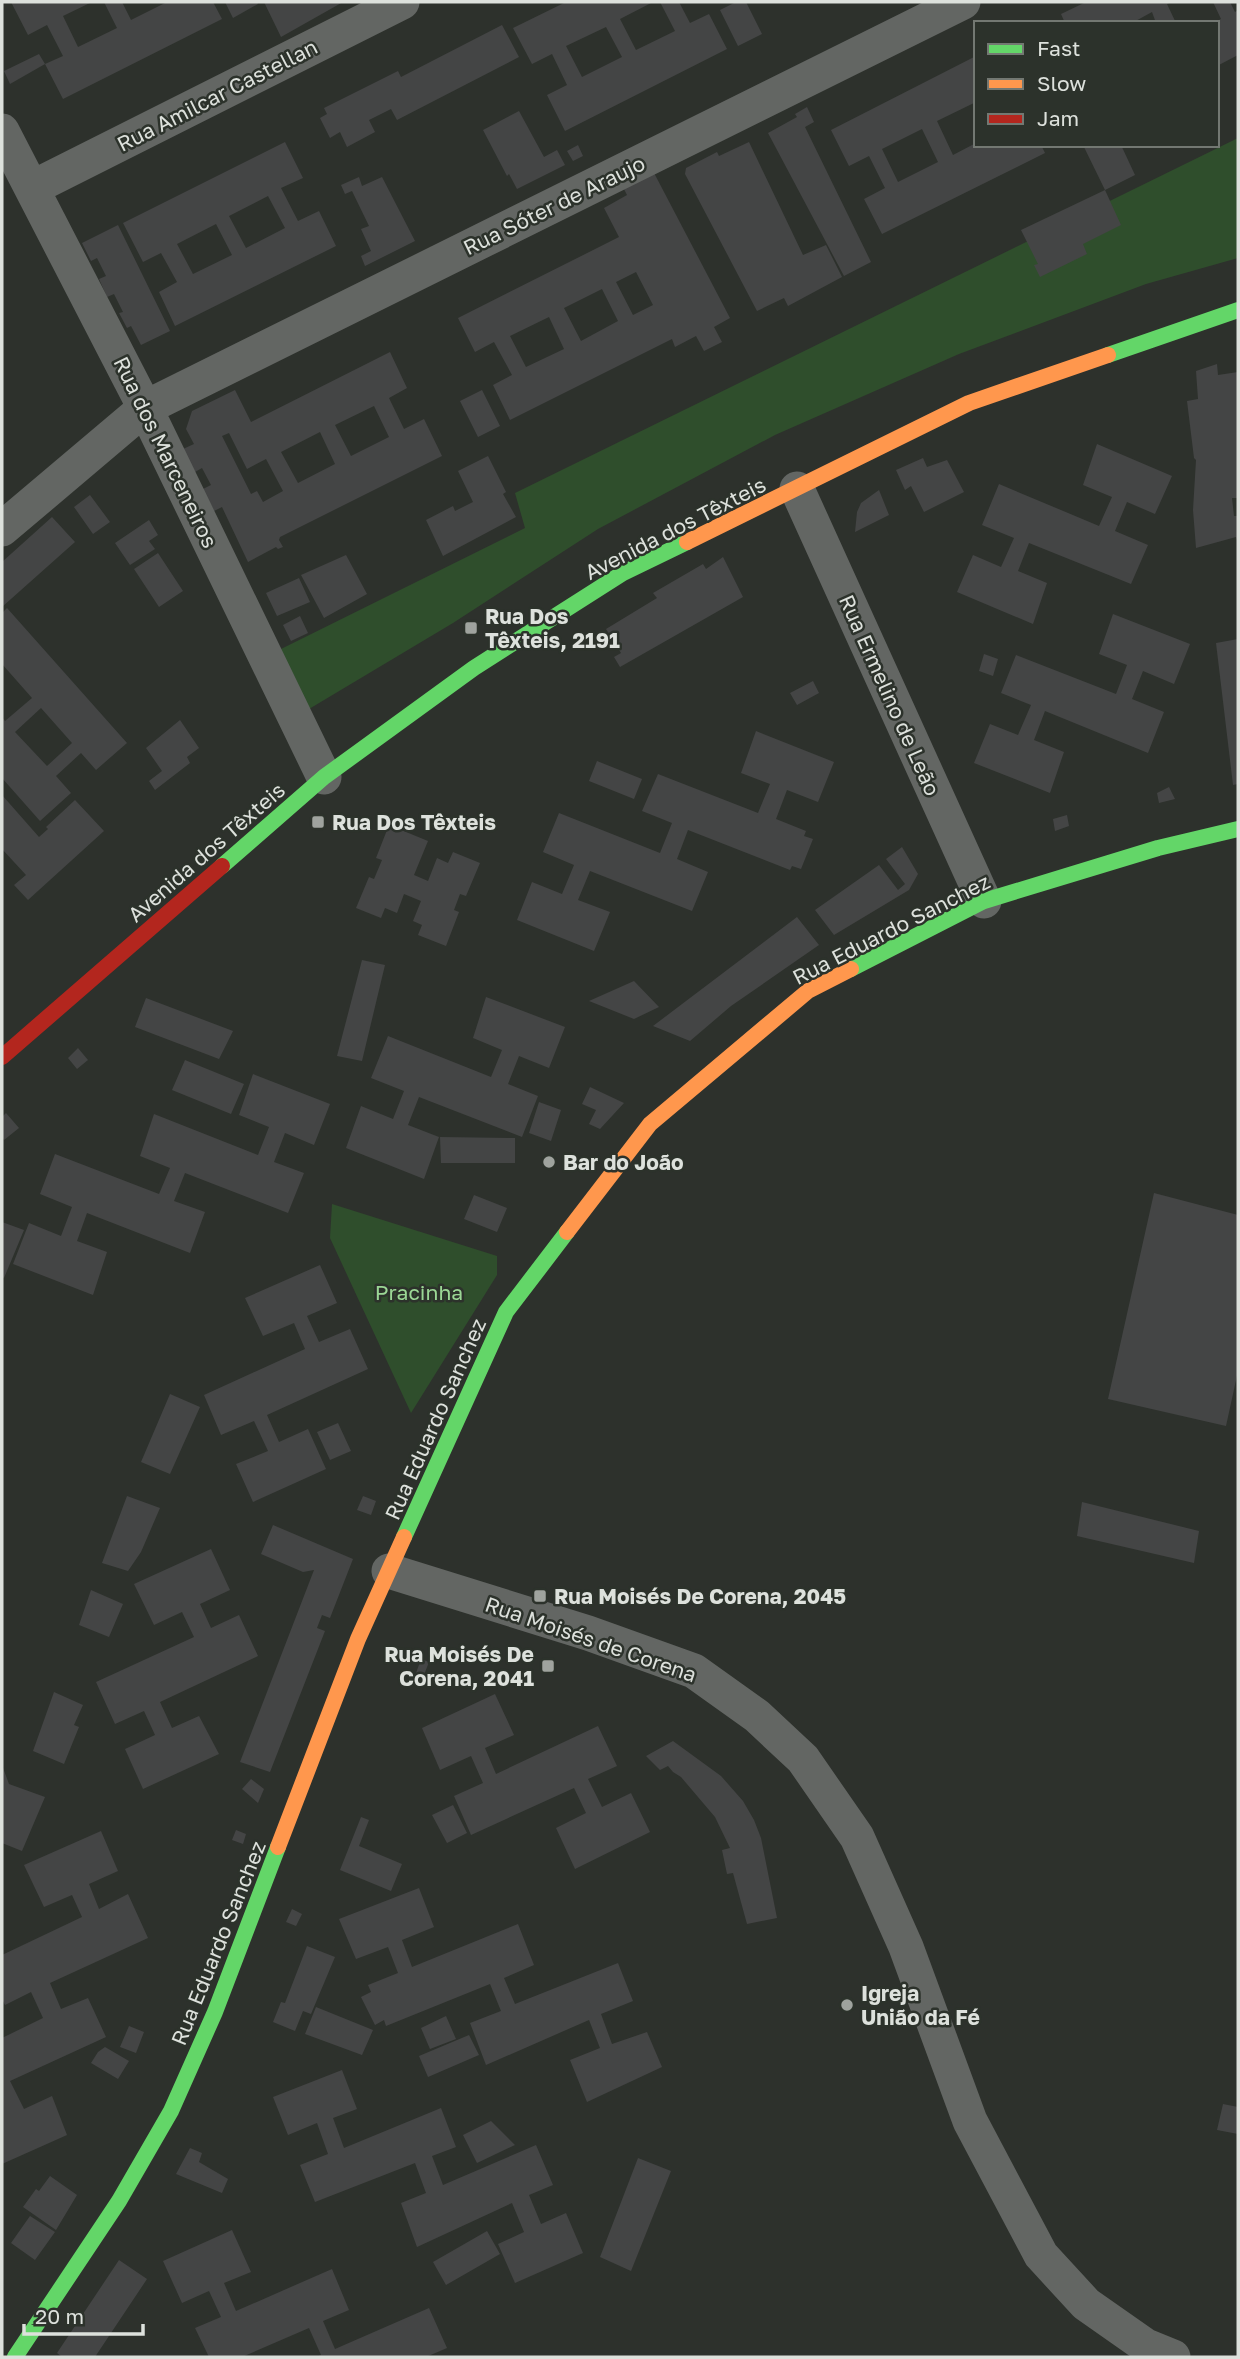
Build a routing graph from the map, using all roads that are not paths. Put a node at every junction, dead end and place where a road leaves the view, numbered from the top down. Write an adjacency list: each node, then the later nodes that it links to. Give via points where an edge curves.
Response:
1 (402, 2): 4 (street, Rua Amilcar Castellan)
2 (963, 2): 6 (street, Rua Sóter de Araujo)
3 (2, 131): 4 (street, Rua dos Marceneiros)
4 (32, 188): 6 (street, Rua dos Marceneiros)
5 (1238, 310): 7 (street, Avenida dos Têxteis, via 969,403)
6 (145, 408): 8 (street, Rua Sóter de Araujo); 9 (street, Rua dos Marceneiros)
7 (797, 489): 9 (street, Avenida dos Têxteis, via 622,573 474,668); 11 (street, Rua Ermelino de Leão)
8 (2, 529)
9 (324, 777): 12 (street, Avenida dos Têxteis)
10 (1238, 829): 11 (street, Rua Eduardo Sanchez, via 1158,848)
11 (984, 901): 13 (street, Rua Eduardo Sanchez, via 808,991 650,1124 506,1312)
12 (2, 1057)
13 (389, 1571): 14 (street, Rua Eduardo Sanchez, via 358,1639 215,2012 171,2111 119,2201); 15 (street, Rua Moisés de Corena, via 694,1671 757,1716 803,1759 857,1837 906,1947 970,2121 1041,2255 1086,2304 1146,2346)
14 (15, 2357)
15 (1174, 2357)

